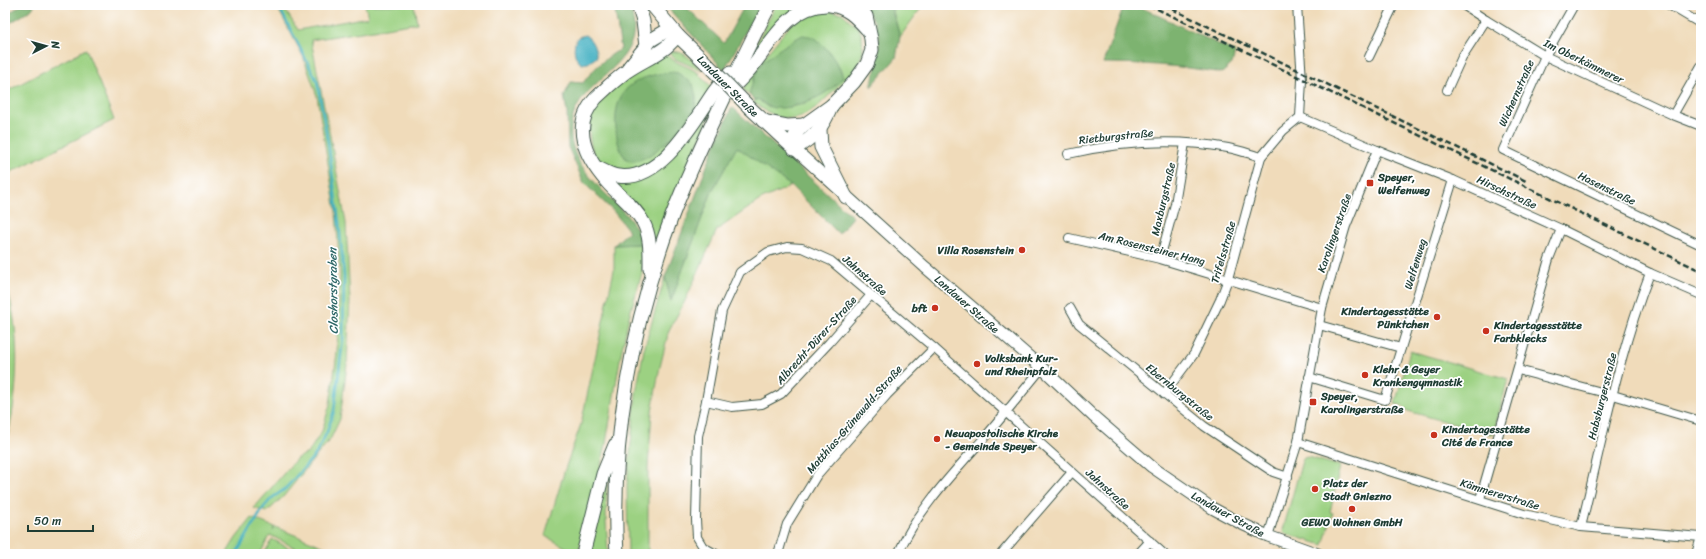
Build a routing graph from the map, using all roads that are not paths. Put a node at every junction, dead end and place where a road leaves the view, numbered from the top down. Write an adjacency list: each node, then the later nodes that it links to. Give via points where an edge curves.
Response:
1 (638, 5): 16 (main road)
2 (652, 5): 14 (main road, Landauer Straße)
3 (770, 5): 17 (main road)
4 (826, 5): 23 (main road, via 801,11 786,24 764,48 750,69)
5 (830, 5): 15 (main road, via 845,9)
6 (858, 5): 15 (main road, via 866,16)
7 (1297, 5): 26 (street, via 1302,80)
8 (1394, 5): 19 (street)
9 (1463, 5): 12 (street, Im Oberkämmerer)
10 (1574, 5): 18 (street, Wichernstraße)
11 (1669, 5): 13 (street)
12 (1486, 20): 18 (street, Im Oberkämmerer); 22 (street, via 1462,57)
13 (1701, 24)
14 (674, 32): 16 (main road, via 651,40); 21 (main road, via 664,49); 27 (main road, Landauer Straße, bridge)
15 (870, 32): 24 (main road, via 872,50 867,64)
16 (646, 46): 21 (main road)
17 (744, 55): 23 (main road); 37 (main road, via 684,136 661,161 642,173 629,176 610,174)
18 (1545, 56): 25 (street, Im Oberkämmerer); 34 (street, Wichernstraße)
19 (1370, 57)
20 (1701, 66): 25 (street)
21 (624, 73): 37 (main road, via 595,99 584,117 583,143)
22 (1447, 90)
23 (725, 95): 46 (main road, via 682,190)
24 (832, 105): 28 (main road); 30 (main road)
25 (1673, 115): 29 (street, Im Oberkämmerer)
26 (1300, 117): 33 (street, Hirschstraße); 36 (street, Trifelsstraße, via 1283,131)
27 (763, 121): 28 (main road, via 788,126); 32 (main road, Landauer Straße)
28 (804, 125): 32 (main road, via 798,131)
29 (1701, 126)
30 (820, 130): 32 (main road, via 807,142); 39 (main road, via 821,147)
31 (1185, 143): 35 (street, Rietburgstraße, via 1131,144); 36 (street, Rietburgstraße, via 1228,148); 43 (street, Maxburgstraße, via 1175,204)
32 (792, 147): 39 (main road, Landauer Straße)
33 (1377, 150): 38 (street, Hirschstraße); 50 (street, Karolingerstraße, via 1346,226)
34 (1503, 150): 42 (street, Hasenstraße)
35 (1068, 154)
36 (1261, 157): 45 (street, Trifelsstraße)
37 (596, 168): 46 (main road, via 644,223 649,238)
38 (1453, 180): 40 (street, Hirschstraße); 53 (street, Welfenweg)
39 (846, 197): 54 (main road, Landauer Straße)
40 (1561, 229): 44 (street, Hirschstraße); 55 (street, via 1549,260)
41 (1069, 238): 43 (street, Am Rosensteiner Hang)
42 (1701, 245)
43 (1160, 259): 45 (street, Am Rosensteiner Hang)
44 (1650, 273): 48 (street, Hirschstraße); 58 (street, Habsburgerstraße, via 1637,306)
45 (1228, 279): 50 (street, Am Rosensteiner Hang); 57 (street, Trifelsstraße, via 1194,354)
46 (650, 283): 62 (main road, via 631,360)
47 (870, 295): 52 (street, Jahnstraße); 59 (street, Albrecht-Dürer-Straße, via 781,394 762,404 732,407); 59 (street, Jahnstraße, via 831,261 802,248 787,247 768,252 740,272 722,311)
48 (1701, 296)
49 (1070, 308): 57 (street, Ebernburgstraße, via 1079,324)
50 (1322, 308): 51 (street, Karolingerstraße)
51 (1319, 325): 53 (street); 56 (street, Karolingerstraße)
52 (934, 348): 60 (street, Jahnstraße); 76 (street, Matthias-Grünewald-Straße, via 887,395 817,476 787,524)
53 (1400, 348): 56 (street, Welfenweg, via 1384,400)
54 (1042, 368): 60 (street); 68 (main road, Landauer Straße, via 1152,467 1212,508)
55 (1518, 370): 58 (street); 66 (street)
56 (1309, 377): 63 (street, Karolingerstraße)
57 (1164, 394): 65 (street, Ebernburgstraße, via 1210,430 1273,472)
58 (1613, 395): 61 (street); 67 (street, Habsburgerstraße)
59 (706, 401): 75 (street, Jahnstraße, via 698,436 697,537 703,547)
60 (1006, 412): 64 (street, Jahnstraße); 77 (street, via 930,499)
61 (1701, 421)
62 (620, 434): 73 (main road, via 603,474); 74 (main road)
63 (1298, 442): 65 (street, Karolingerstraße); 66 (street, Kämmererstraße)
64 (1072, 472): 70 (street, Jahnstraße); 78 (street)
65 (1288, 477): 68 (street, Karolingerstraße)
66 (1480, 500): 67 (street, Kämmererstraße, via 1524,514)
67 (1581, 527): 69 (street, Kämmererstraße)
68 (1268, 536): 71 (main road, Landauer Straße)
69 (1701, 537): 82 (street)
70 (1150, 541): 79 (street); 80 (street, Jahnstraße)
71 (1288, 543): 72 (main road, Landauer Straße); 81 (main road)
72 (1313, 553)
73 (583, 554)
74 (617, 554)
75 (716, 554)
76 (778, 554)
77 (898, 554)
78 (1001, 554)
79 (1138, 554)
80 (1164, 554)
81 (1293, 554)
82 (1696, 554)

